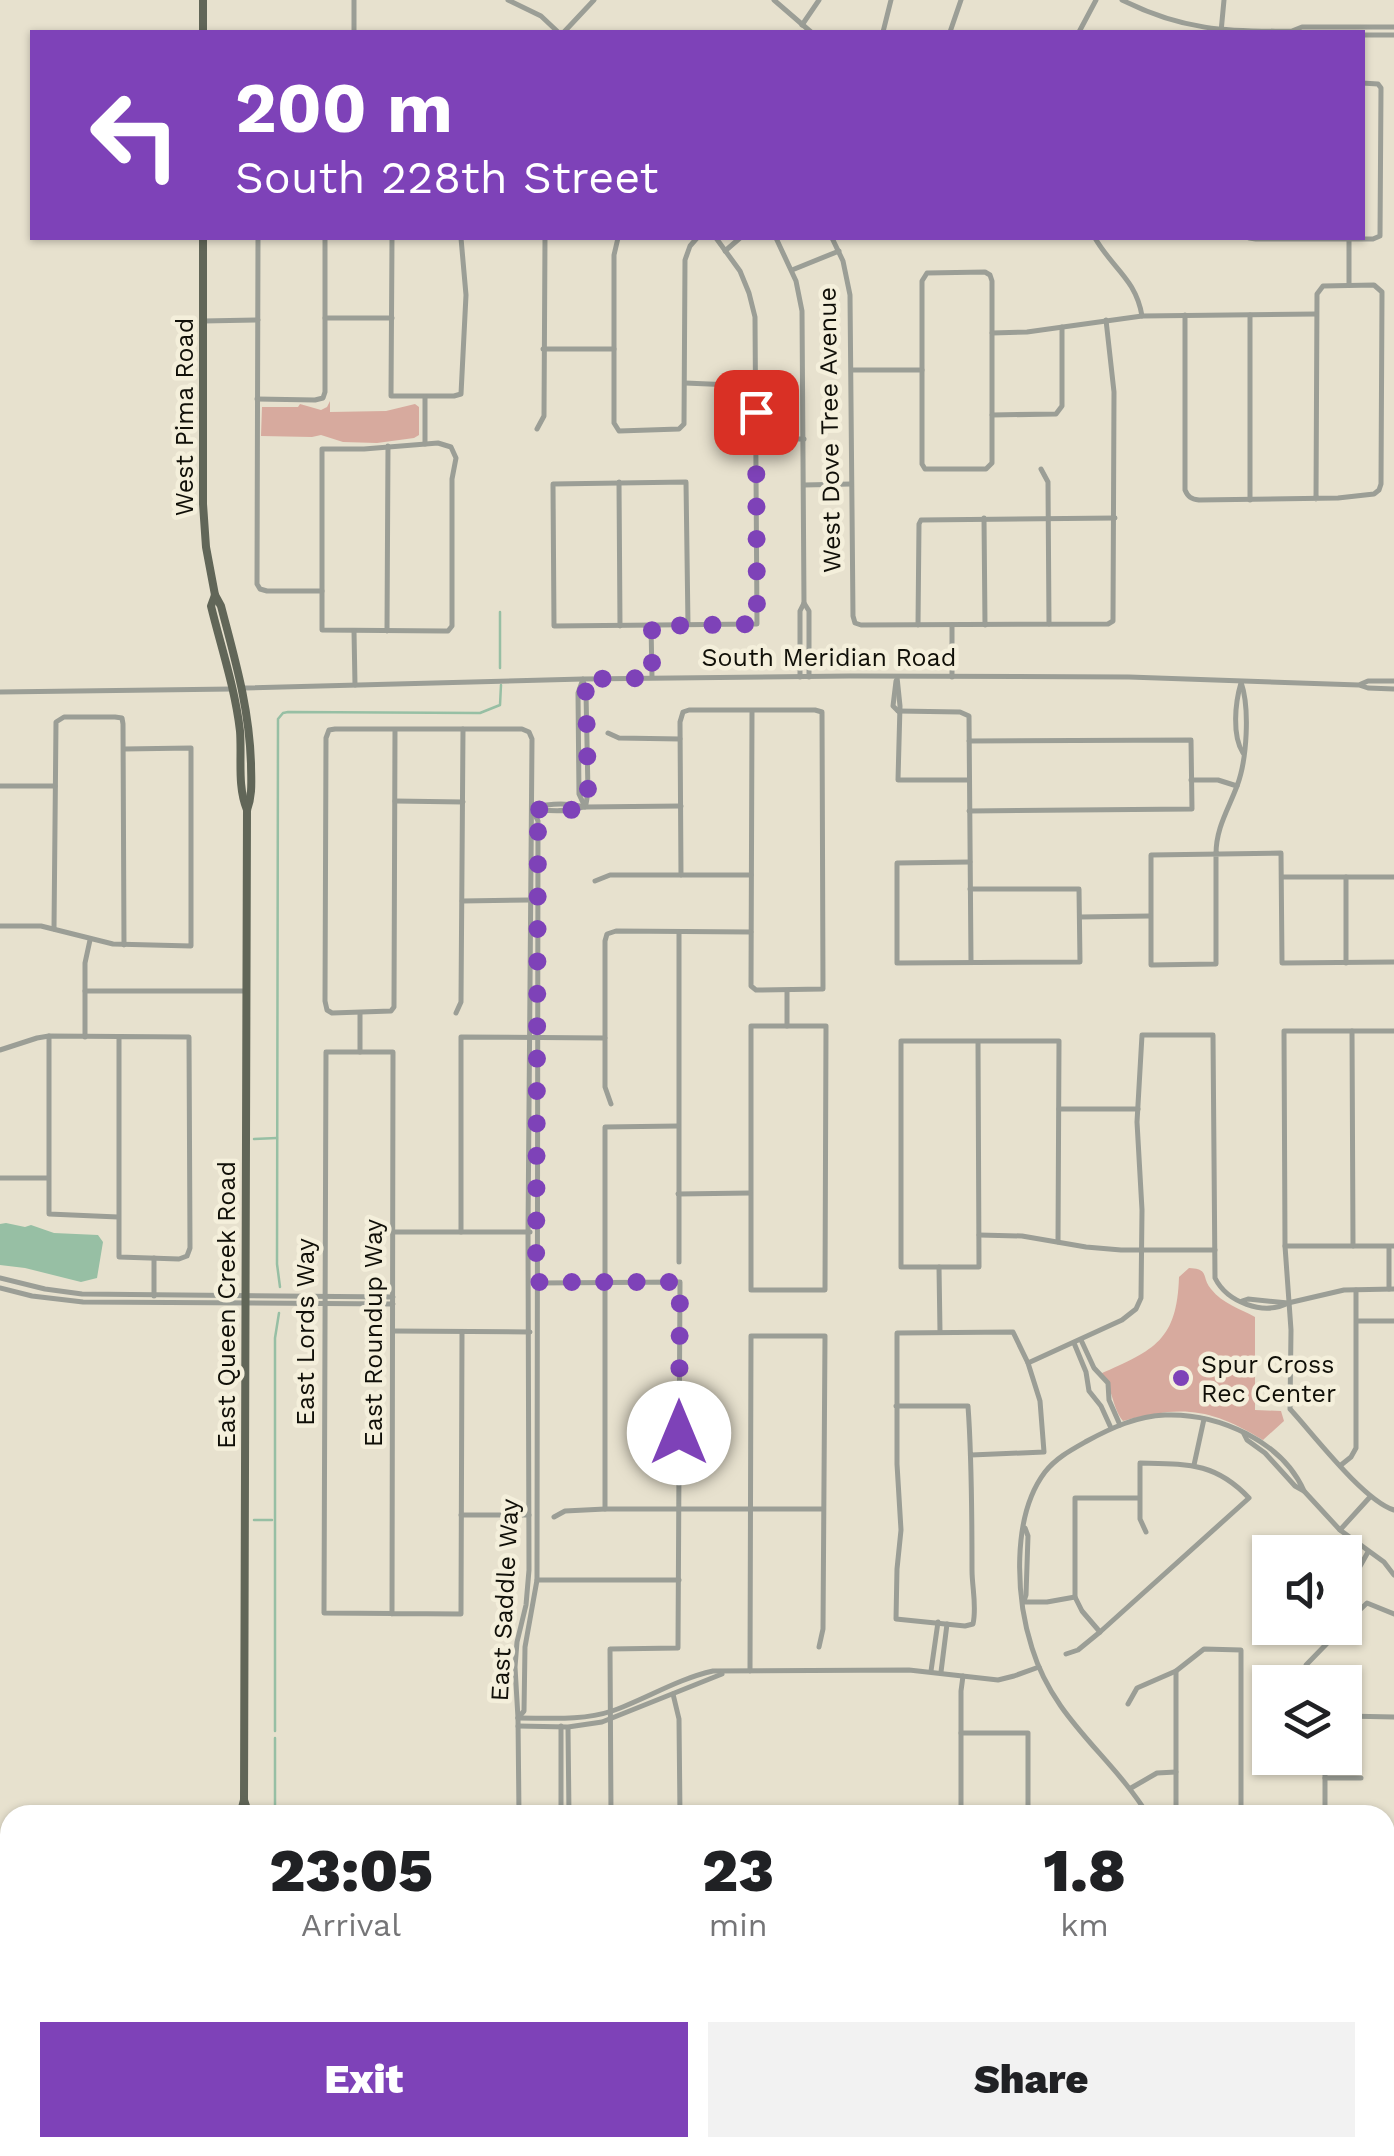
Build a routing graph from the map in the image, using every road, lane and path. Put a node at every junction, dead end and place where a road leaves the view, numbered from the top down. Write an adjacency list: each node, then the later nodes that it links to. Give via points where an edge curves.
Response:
1 (203, 0): 14 (main road)
2 (354, 0): 15 (street)
3 (508, 0): 16 (street)
4 (594, 0): 17 (street)
5 (774, 0): 12 (street)
6 (819, 0): 12 (street)
7 (891, 0): 19 (street)
8 (961, 0): 20 (street)
9 (1096, 0): 21 (street)
10 (1122, 0): 22 (street)
11 (1224, 0): 23 (street)
12 (802, 25): 18 (street)
13 (1394, 27): 24 (street)
14 (204, 30)
15 (354, 30)
16 (558, 30)
17 (563, 30)
18 (808, 30)
19 (883, 30)
20 (951, 30)
21 (1081, 30)
22 (1212, 30)
23 (1221, 30)
24 (1297, 30)
25 (1365, 35): 26 (street)
26 (1394, 35)
27 (1365, 82): 42 (street, via 1381,88 1380,236)
28 (203, 240): 53 (main road, West Pima Road)
29 (258, 240): 54 (street)
30 (325, 240): 51 (street)
31 (392, 240): 52 (street)
32 (461, 240): 64 (street, via 462,394)
33 (545, 240): 58 (street)
34 (618, 240): 59 (street)
35 (695, 240): 62 (street, via 685,260)
36 (718, 240): 43 (street)
37 (738, 240): 43 (street)
38 (777, 240): 45 (street)
39 (833, 240): 44 (street, West Dove Tree Avenue)
40 (1099, 240): 50 (street, via 1132,286)
41 (1348, 240): 46 (street)
42 (1365, 240)
43 (726, 251): 63 (street, via 752,304)
44 (839, 251): 45 (street); 60 (street, West Dove Tree Avenue, via 850,295)
45 (792, 270): 68 (street, via 802,311)
46 (1348, 285): 48 (street, via 1318,289); 76 (street, via 1382,292 1381,484 1374,494)
47 (1250, 314): 48 (street); 49 (street); 77 (street)
48 (1316, 314): 76 (street)
49 (1185, 315): 50 (street); 77 (street, via 1184,490 1192,499)
50 (1142, 316): 55 (street)
51 (326, 318): 52 (street); 65 (street, via 323,398)
52 (392, 318): 64 (street, via 392,396)
53 (203, 320): 54 (street); 82 (main road, West Pima Road, via 202,504)
54 (258, 320): 65 (street)
55 (1106, 320): 56 (street); 80 (street, via 1114,392)
56 (1062, 327): 57 (street); 66 (street, via 1060,412)
57 (992, 333): 61 (street, via 990,275 927,273); 66 (street)
58 (543, 349): 59 (street); 67 (street, via 544,416)
59 (614, 349): 62 (street, via 619,430 679,429)
60 (852, 370): 61 (street); 75 (street, West Dove Tree Avenue)
61 (922, 370): 66 (street, via 925,468 990,467)
62 (685, 383): 63 (street)
63 (756, 386): 69 (street)
64 (425, 396): 70 (street)
65 (257, 399): 81 (street, via 257,584 267,591)
66 (992, 415)
67 (538, 429)
68 (804, 438): 69 (street); 74 (street)
69 (756, 439): 86 (street, via 757,624)
70 (424, 444): 71 (street); 92 (street, via 451,447 456,458 452,626 444,632)
71 (388, 446): 81 (street, via 322,448); 92 (street)
72 (1041, 469): 79 (street)
73 (619, 482): 86 (street, via 686,482); 89 (street); 89 (street, via 552,484 554,626)
74 (804, 484): 75 (street); 83 (street)
75 (852, 484): 87 (street, West Dove Tree Avenue, via 856,623)
76 (1316, 499): 77 (street)
77 (1250, 500)
78 (984, 518): 79 (street); 84 (street); 87 (street, via 919,524)
79 (1049, 518): 80 (street); 85 (street)
80 (1114, 518): 85 (street, via 1114,621)
81 (322, 591): 91 (street, via 322,630)
82 (215, 596): 102 (main road, West Pima Road); 103 (main road, West Pima Road, via 211,606)
83 (804, 603): 93 (street); 94 (street)
84 (985, 624): 85 (street); 88 (street)
85 (1049, 624)
86 (688, 625): 90 (street)
87 (918, 625): 88 (street)
88 (952, 625): 96 (street)
89 (620, 626): 90 (street)
90 (652, 626): 97 (street)
91 (354, 631): 92 (street); 100 (street)
92 (387, 631)
93 (800, 677): 94 (street, South Meridian Road); 97 (street, South Meridian Road)
94 (809, 677): 95 (street, South Meridian Road)
95 (897, 677): 96 (street, South Meridian Road); 106 (street)
96 (952, 677): 99 (street, South Meridian Road)
97 (652, 678): 98 (street, South Meridian Road)
98 (583, 679): 100 (street, South Meridian Road); 121 (street, via 578,727)
99 (1241, 682): 101 (street, South Meridian Road); 117 (street, via 1246,744)
100 (355, 684): 102 (street, South Meridian Road)
101 (1394, 685)
102 (244, 688): 103 (street, South Meridian Road); 123 (main road, East Queen Creek Road, via 252,796)
103 (233, 689): 104 (street, South Meridian Road); 123 (main road, East Queen Creek Road)
104 (0, 692)
105 (752, 710): 110 (street, via 683,712); 128 (street); 148 (street, via 815,710 824,718 824,982 818,990)
106 (898, 712): 111 (street, via 965,712); 113 (street, via 898,780)
107 (395, 729): 108 (street); 118 (street); 150 (street, via 336,729 326,738 325,1001 332,1013)
108 (463, 729): 119 (street); 122 (street, East Saddle Way, via 529,732)
109 (608, 734): 110 (street)
110 (680, 739): 120 (street)
111 (969, 740): 113 (street); 114 (street, via 1191,740)
112 (123, 749): 116 (street, via 122,718 58,720); 143 (street); 143 (street, via 191,748 191,946)
113 (969, 780): 124 (street)
114 (1192, 780): 117 (street); 124 (street, via 1192,809)
115 (0, 786): 116 (street)
116 (55, 786): 139 (street)
117 (1237, 786): 125 (street, via 1220,824)
118 (394, 801): 119 (street); 150 (street, via 394,1007)
119 (463, 802): 135 (street)
120 (681, 806): 121 (street); 127 (street)
121 (585, 807): 122 (street)
122 (532, 808): 134 (street, East Saddle Way)
123 (247, 810): 147 (main road, East Queen Creek Road)
124 (970, 811): 126 (street)
125 (1216, 854): 129 (street, via 1281,853); 137 (street, via 1150,855); 137 (street, via 1216,964 1151,965)
126 (970, 862): 133 (street); 144 (street, via 897,863 898,963)
127 (681, 875): 128 (street); 132 (street)
128 (751, 875): 141 (street)
129 (1282, 877): 130 (street); 145 (street, via 1282,963)
130 (1346, 877): 131 (street); 145 (street)
131 (1394, 877)
132 (595, 881)
133 (970, 889): 136 (street, via 1079,888); 144 (street)
134 (534, 900): 135 (street); 158 (street, East Saddle Way)
135 (462, 901): 151 (street)
136 (1080, 916): 137 (street); 144 (street, via 1080,962)
137 (1150, 916)
138 (0, 926): 139 (street)
139 (54, 929): 142 (street)
140 (678, 932): 141 (street); 159 (street, via 607,934); 166 (street)
141 (751, 932): 148 (street, via 751,986)
142 (90, 940): 143 (street); 149 (street)
143 (124, 945)
144 (971, 962)
145 (1346, 962): 146 (street)
146 (1394, 962)
147 (247, 991): 149 (street); 192 (main road, East Queen Creek Road)
148 (787, 991): 152 (street)
149 (85, 992): 156 (street)
150 (360, 1012): 162 (street)
151 (456, 1013)
152 (788, 1026): 169 (street, via 751,1026); 169 (street, via 826,1026 826,1290 751,1290)
153 (1352, 1031): 154 (street); 177 (street, via 1284,1031); 178 (street)
154 (1394, 1031)
155 (49, 1036): 156 (street); 161 (street); 168 (street)
156 (85, 1037): 157 (street)
157 (119, 1037): 171 (street); 182 (street, via 190,1038 190,1248 187,1256)
158 (533, 1038): 159 (street); 173 (street, via 461,1038); 174 (street, East Saddle Way)
159 (606, 1038): 163 (street)
160 (978, 1041): 164 (street, via 1059,1040); 175 (street); 184 (street, via 900,1042 901,1267)
161 (0, 1050)
162 (360, 1052): 172 (street, East Roundup Way, via 393,1052); 193 (street, East Lords Way, via 326,1052)
163 (611, 1104)
164 (1058, 1109): 165 (street); 176 (street)
165 (1138, 1109): 180 (street); 181 (street, via 1142,1036 1213,1035)
166 (678, 1126): 170 (street); 187 (street, via 605,1126)
167 (0, 1178): 168 (street)
168 (48, 1178): 171 (street, via 48,1214)
169 (751, 1193): 170 (street)
170 (678, 1194): 183 (street)
171 (119, 1217): 182 (street, via 118,1258)
172 (393, 1232): 173 (street); 194 (street, East Roundup Way)
173 (461, 1232): 174 (street)
174 (532, 1232): 186 (street, East Saddle Way)
175 (979, 1235): 176 (street); 184 (street, via 979,1267)
176 (1058, 1242): 180 (street)
177 (1285, 1246): 178 (street); 195 (street)
178 (1352, 1246): 179 (street)
179 (1392, 1246): 189 (street)
180 (1142, 1250): 181 (street); 203 (street, via 1136,1309)
181 (1214, 1250): 195 (street, via 1215,1278 1223,1290 1241,1302)
182 (154, 1258): 191 (street)
183 (678, 1262)
184 (939, 1267): 202 (street)
185 (0, 1278): 191 (street, via 64,1292)
186 (533, 1282): 187 (street); 201 (street, East Saddle Way)
187 (606, 1282): 217 (street); 218 (street, via 680,1282)
188 (0, 1288): 196 (street, via 53,1300)
189 (1392, 1289): 190 (street)
190 (1356, 1290): 195 (street); 197 (street)
191 (154, 1296): 192 (street); 196 (street)
192 (246, 1300): 193 (street); 196 (street); 268 (main road, East Queen Creek Road)
193 (325, 1301): 194 (street); 238 (street, East Lords Way, via 324,1613)
194 (393, 1301): 199 (street, East Roundup Way)
195 (1288, 1303): 214 (street, via 1290,1409)
196 (154, 1304)
197 (1357, 1321): 198 (street); 214 (street, via 1356,1448)
198 (1394, 1321)
199 (393, 1331): 200 (street); 238 (street, East Roundup Way)
200 (462, 1332): 201 (street); 222 (street)
201 (533, 1332): 223 (street, East Saddle Way)
202 (940, 1332): 204 (street, via 1014,1332); 209 (street, via 896,1333)
203 (1078, 1341): 204 (street); 205 (street); 206 (street)
204 (1028, 1363): 212 (street, via 1040,1401 1044,1452)
205 (1101, 1378): 206 (street); 207 (street)
206 (1089, 1385): 208 (street)
207 (1107, 1392): 208 (street); 211 (street)
208 (1095, 1397): 211 (street)
209 (896, 1406): 212 (street, via 968,1406); 240 (street, via 896,1619)
210 (1204, 1419): 211 (street, via 1164,1414); 213 (street); 225 (street, via 1271,1450)
211 (1115, 1426): 236 (street, via 1067,1452 1035,1488 1021,1537)
212 (971, 1455): 241 (street, via 975,1614 973,1624)
213 (1194, 1465): 216 (street, via 1140,1463); 242 (street, via 1218,1472 1249,1498)
214 (1341, 1465): 215 (street)
215 (1370, 1497): 221 (street); 225 (street)
216 (1140, 1498): 226 (street); 235 (street, via 1075,1498)
217 (605, 1508): 218 (street); 224 (street)
218 (679, 1508): 219 (street); 234 (street)
219 (751, 1508): 220 (street); 220 (street, via 751,1336 825,1336); 250 (street)
220 (823, 1510): 244 (street)
221 (1394, 1510)
222 (461, 1515): 223 (street); 238 (street, via 461,1614)
223 (533, 1515): 232 (street, East Saddle Way); 233 (street, East Saddle Way)
224 (554, 1517)
225 (1340, 1530): 227 (street)
226 (1146, 1532)
227 (1368, 1552): 228 (street); 230 (street)
228 (1384, 1562): 229 (street); 231 (street)
229 (1394, 1562)
230 (1362, 1563)
231 (1394, 1575)
232 (529, 1580): 233 (street); 261 (street, East Saddle Way, via 515,1667)
233 (537, 1580): 234 (street); 261 (street, East Saddle Way)
234 (679, 1580): 257 (street, via 678,1648 610,1650)
235 (1074, 1597): 236 (street); 242 (street)
236 (1023, 1602): 249 (street)
237 (1362, 1608): 239 (street, via 1367,1603)
238 (392, 1614)
239 (1394, 1614)
240 (938, 1622): 241 (street); 245 (street)
241 (947, 1624): 246 (street)
242 (1100, 1632): 247 (street)
243 (1325, 1645): 248 (street)
244 (819, 1647)
245 (934, 1648): 246 (street); 251 (street)
246 (944, 1649): 252 (street)
247 (1066, 1654)
248 (1306, 1665)
249 (1039, 1667): 254 (street, via 998,1680); 267 (street, via 1070,1722)
250 (750, 1670): 251 (street); 255 (street)
251 (931, 1671): 252 (street)
252 (941, 1672): 254 (street)
253 (1176, 1672): 256 (street, via 1138,1688); 264 (street); 279 (street, via 1204,1649 1241,1650)
254 (963, 1676): 263 (street)
255 (671, 1690): 257 (street); 274 (street, via 679,1720)
256 (1128, 1704)
257 (610, 1715): 260 (street); 262 (street); 273 (street)
258 (1362, 1716): 259 (street)
259 (1394, 1717)
260 (564, 1718): 261 (street); 262 (street)
261 (518, 1722): 262 (street); 271 (street)
262 (564, 1727): 272 (street)
263 (960, 1734): 275 (street); 276 (street, via 1028,1734)
264 (1176, 1772): 267 (street, via 1158,1772); 278 (street)
265 (1325, 1778): 266 (street); 280 (street)
266 (1361, 1778)
267 (1131, 1788): 277 (street)
268 (244, 1800): 269 (main road, East Queen Creek Road); 270 (main road, East Queen Creek Road)
269 (243, 1805)
270 (246, 1805)
271 (518, 1805)
272 (565, 1805)
273 (611, 1805)
274 (680, 1805)
275 (961, 1805)
276 (1028, 1805)
277 (1142, 1805)
278 (1176, 1805)
279 (1241, 1805)
280 (1325, 1805)

